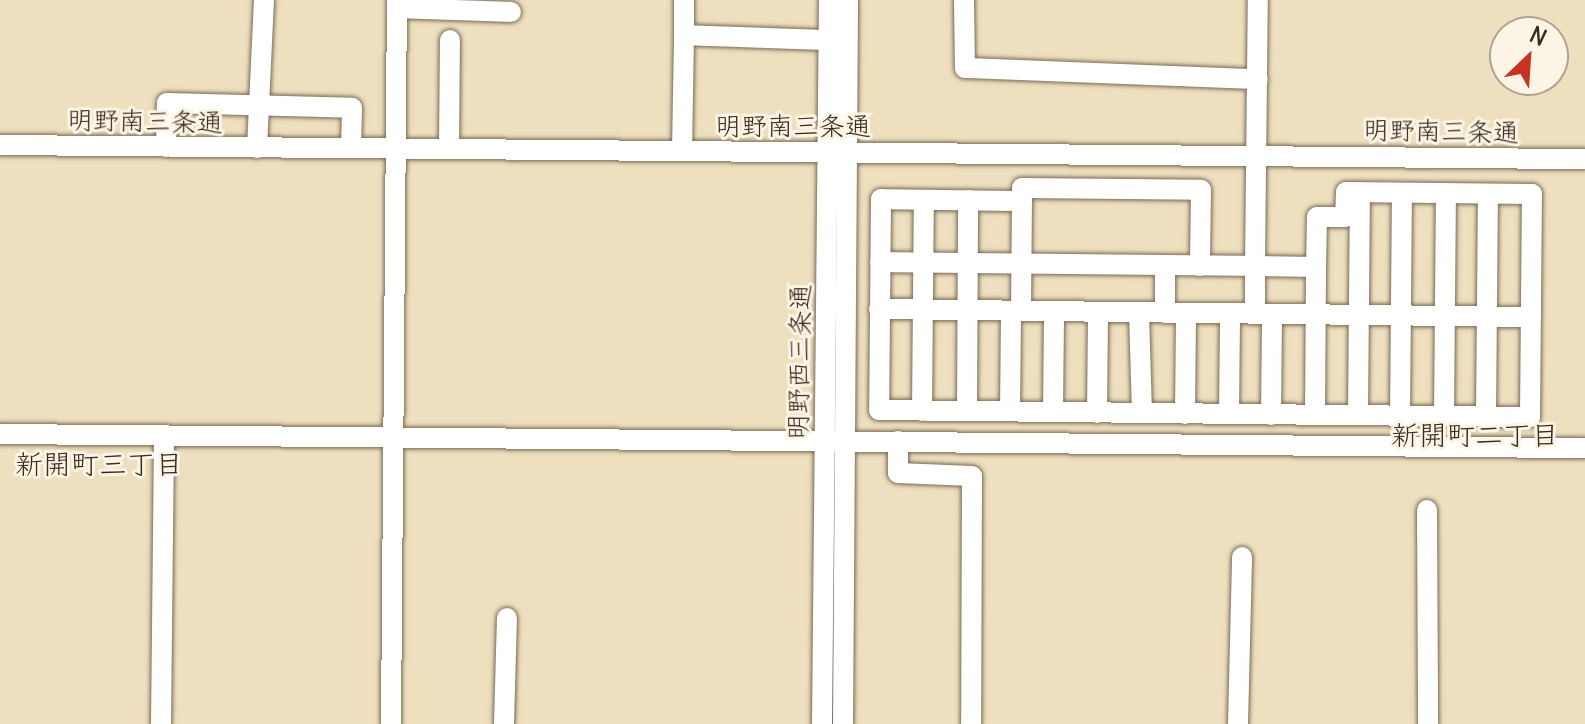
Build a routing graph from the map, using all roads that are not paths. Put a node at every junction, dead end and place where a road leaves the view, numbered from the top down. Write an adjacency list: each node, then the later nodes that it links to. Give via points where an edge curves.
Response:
1 (264, 0): 13 (street)
2 (684, 0): 9 (street)
3 (829, 0): 11 (street, 明野西三条通)
4 (848, 0): 21 (street, 明野西三条通)
5 (964, 0): 12 (street, via 965,68)
6 (1258, 0): 12 (street)
7 (397, 4): 8 (street); 18 (street)
8 (511, 12)
9 (684, 35): 11 (street); 20 (street)
10 (450, 40): 19 (street)
11 (829, 40): 21 (street, 明野西三条通)
12 (1258, 79): 22 (street)
13 (260, 105): 15 (street, via 167,103); 16 (street); 17 (street, via 352,108)
14 (0, 145): 15 (street, 明野南三条通)
15 (166, 147): 16 (street, 明野南三条通)
16 (257, 148): 17 (street, 明野南三条通)
17 (351, 148): 18 (street, 明野南三条通)
18 (393, 149): 19 (street, 明野南三条通); 72 (street)
19 (449, 149): 20 (street, 明野南三条通)
20 (682, 151): 21 (street, 明野南三条通)
21 (837, 152): 22 (street, 明野南三条通); 73 (street, 明野西三条通)
22 (1256, 156): 23 (street, 明野南三条通); 37 (street)
23 (1585, 159)
24 (1360, 192): 25 (street); 38 (street, via 1346,192 1345,217 1317,217); 51 (street)
25 (1402, 193): 26 (street); 52 (street)
26 (1446, 193): 27 (street); 53 (street)
27 (1488, 194): 54 (street); 55 (street, via 1532,194)
28 (924, 200): 29 (street); 31 (street, via 881,199); 32 (street)
29 (968, 200): 30 (street); 33 (street)
30 (1022, 201): 34 (street); 36 (street, via 1022,188 1201,190)
31 (880, 262): 32 (street); 39 (street)
32 (924, 262): 33 (street); 40 (street)
33 (968, 263): 34 (street); 41 (street)
34 (1022, 263): 35 (street); 42 (street)
35 (1165, 265): 36 (street); 46 (street)
36 (1200, 266): 37 (street)
37 (1255, 266): 38 (street); 49 (street)
38 (1316, 267): 50 (street)
39 (879, 309): 40 (street); 56 (street, via 879,410)
40 (923, 310): 41 (street); 56 (street)
41 (967, 310): 42 (street); 57 (street)
42 (1016, 311): 43 (street); 58 (street)
43 (1054, 311): 44 (street); 59 (street)
44 (1098, 312): 45 (street); 60 (street)
45 (1139, 312): 46 (street); 61 (street)
46 (1165, 313): 47 (street)
47 (1186, 313): 48 (street); 62 (street)
48 (1230, 313): 49 (street); 63 (street)
49 (1263, 314): 50 (street); 64 (street)
50 (1316, 314): 51 (street); 65 (street)
51 (1359, 315): 52 (street); 66 (street)
52 (1401, 315): 53 (street); 67 (street)
53 (1445, 316): 54 (street); 68 (street)
54 (1487, 316): 55 (street); 69 (street)
55 (1531, 317): 69 (street, via 1530,417)
56 (922, 411): 57 (street)
57 (967, 411): 58 (street)
58 (1010, 411): 59 (street)
59 (1053, 412): 60 (street)
60 (1097, 413): 61 (street)
61 (1142, 413): 62 (street)
62 (1185, 414): 63 (street)
63 (1229, 414): 64 (street)
64 (1271, 415): 65 (street)
65 (1315, 415): 66 (street)
66 (1358, 415): 67 (street)
67 (1400, 416): 68 (street)
68 (1444, 416): 69 (street)
69 (1486, 417)
70 (0, 434): 71 (street)
71 (164, 435): 72 (street); 79 (street)
72 (392, 438): 73 (street); 80 (street)
73 (834, 441): 74 (street); 82 (street, 明野西三条通); 83 (street, 明野西三条通)
74 (898, 441): 75 (street); 84 (street, via 898,473 972,476)
75 (1585, 448)
76 (1427, 510): 86 (street)
77 (1242, 557): 85 (street)
78 (507, 618): 81 (street)
79 (161, 724)
80 (391, 724)
81 (504, 724)
82 (822, 724)
83 (843, 724)
84 (971, 724)
85 (1238, 724)
86 (1428, 724)

